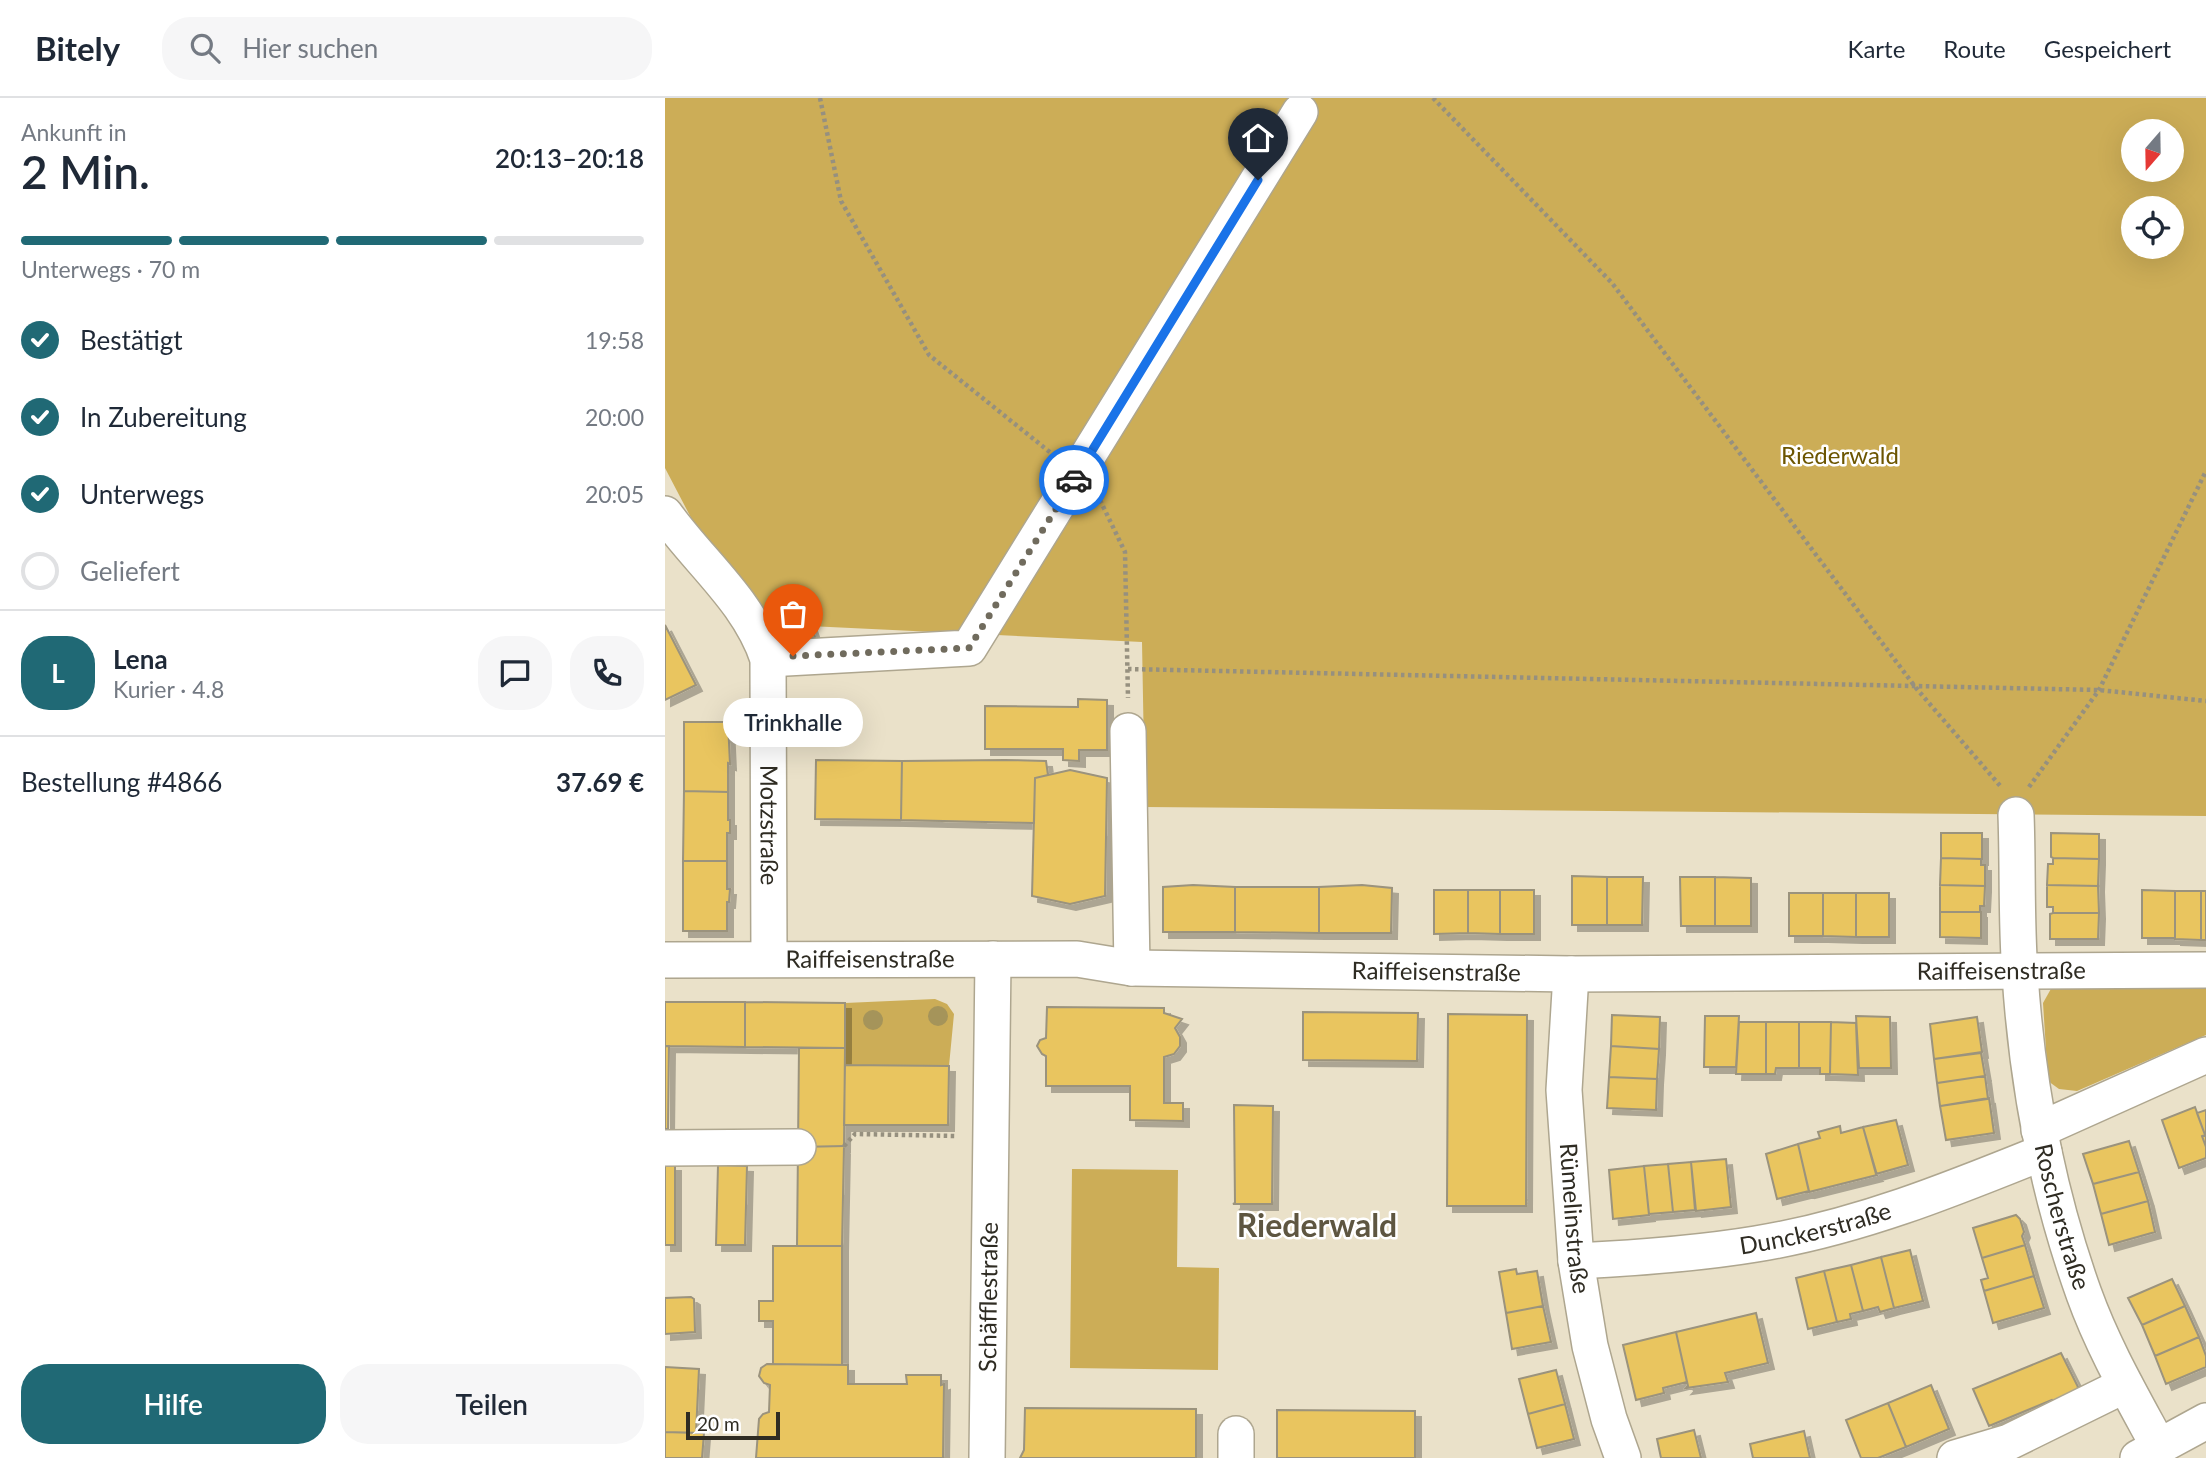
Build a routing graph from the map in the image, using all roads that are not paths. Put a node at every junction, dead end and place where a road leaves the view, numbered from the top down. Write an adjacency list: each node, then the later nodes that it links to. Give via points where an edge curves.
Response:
1 (1300, 112): 3 (street, via 969,648)
2 (665, 514): 3 (street, Motzstraße, via 755,626)
3 (768, 659): 8 (street, Motzstraße)
4 (1128, 731): 9 (street)
5 (2015, 801): 11 (street, Roscherstraße)
6 (993, 958): 8 (street, Raiffeisenstraße); 9 (street, Raiffeisenstraße, via 1077,959); 21 (street, Schäfflestraße)
7 (665, 960): 8 (street, Raiffeisenstraße)
8 (769, 960)
9 (1132, 968): 12 (street, Raiffeisenstraße)
10 (2206, 970): 11 (street, Raiffeisenstraße)
11 (2019, 972): 12 (street, Raiffeisenstraße); 14 (street, Roscherstraße)
12 (1570, 974): 17 (street, Rümelinstraße, via 1564,1090)
13 (2206, 1055): 14 (street)
14 (2041, 1141): 17 (street, Dunckerstraße, via 1931,1198 1840,1226 1677,1255); 18 (street, Roscherstraße, via 2085,1297)
15 (798, 1147): 16 (street)
16 (665, 1148)
17 (1576, 1261): 22 (street, Rümelinstraße, via 1590,1346)
18 (2125, 1385): 20 (street, Roscherstraße); 23 (street, via 2009,1441)
19 (2206, 1421): 20 (street)
20 (2148, 1452)
21 (987, 1458)
22 (1623, 1458)
23 (1955, 1458)

